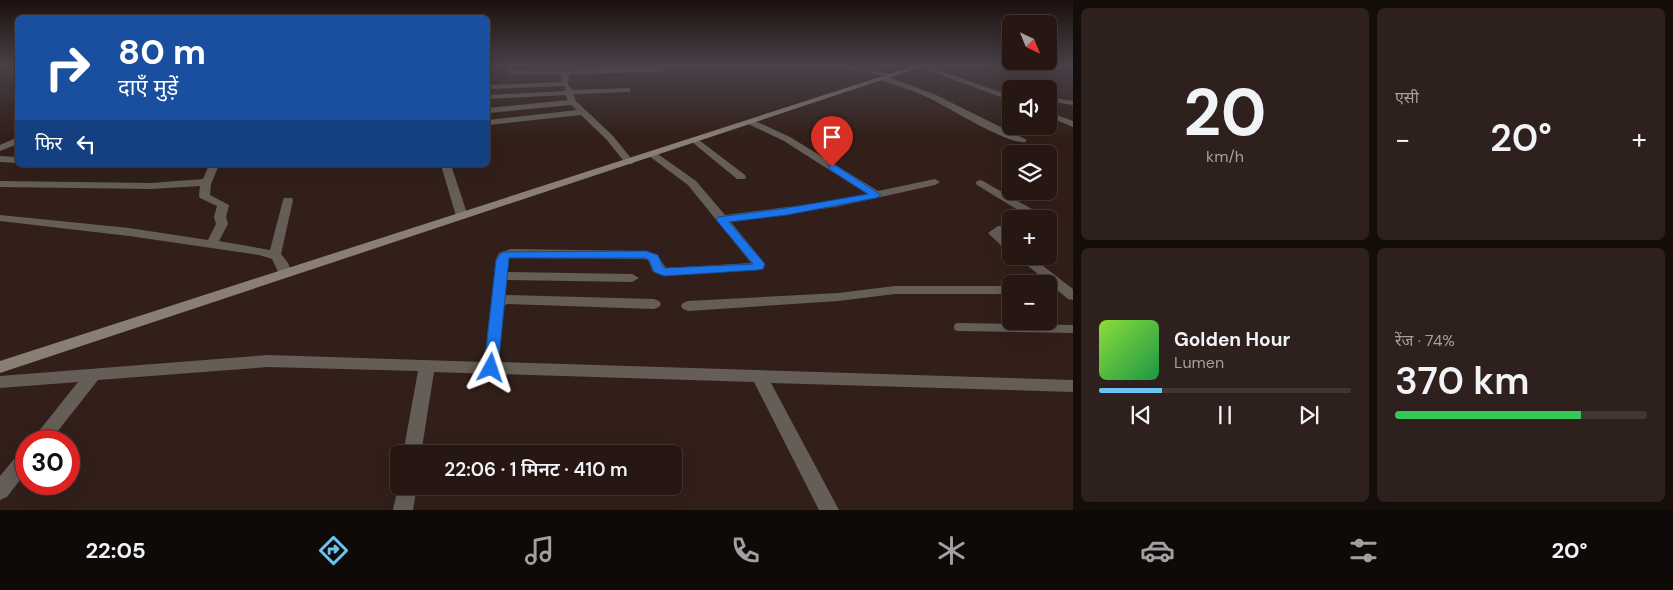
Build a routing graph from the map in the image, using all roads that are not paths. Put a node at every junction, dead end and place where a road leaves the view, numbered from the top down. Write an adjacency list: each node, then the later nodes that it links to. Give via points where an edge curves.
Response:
1 (627, 90): 5 (street)
2 (847, 90): 16 (main road)
3 (918, 90): 20 (street)
4 (988, 90): 6 (street)
5 (570, 92): 9 (street); 11 (street)
6 (994, 92): 7 (street); 8 (street)
7 (1002, 93)
8 (1002, 95)
9 (490, 97)
10 (1057, 100): 12 (street)
11 (573, 102): 13 (street); 14 (street)
12 (1073, 103)
13 (490, 111)
14 (583, 112): 17 (street); 26 (street)
15 (1057, 117): 18 (street)
16 (751, 122): 19 (main road); 34 (street, via 787,139)
17 (490, 123)
18 (1073, 124)
19 (695, 140): 23 (main road); 29 (street)
20 (1022, 140)
21 (15, 141): 22 (street)
22 (0, 148)
23 (652, 154): 26 (main road); 39 (street, via 692,183)
24 (0, 159): 25 (street)
25 (15, 160)
26 (629, 162): 37 (main road)
27 (213, 167): 30 (street)
28 (447, 167): 37 (street)
29 (741, 177)
30 (207, 182): 33 (street, via 151,186); 42 (street, via 204,196 223,205 222,224)
31 (936, 182): 34 (street)
32 (981, 183): 36 (street)
33 (0, 184)
34 (876, 195): 39 (street, via 796,210)
35 (288, 200): 43 (street)
36 (1027, 210)
37 (462, 216): 45 (main road)
38 (0, 218): 42 (street)
39 (722, 219): 46 (street, via 758,266 664,272 658,269 654,258 646,255 511,253 503,256)
40 (1002, 230): 41 (street, via 994,233)
41 (1002, 240)
42 (212, 243): 43 (street)
43 (275, 254): 45 (street, via 280,258)
44 (1034, 265): 50 (street)
45 (285, 273): 56 (main road)
46 (500, 276): 47 (street); 51 (street)
47 (632, 278)
48 (1002, 290): 53 (street, via 895,290 838,297)
49 (1057, 291): 50 (street)
50 (1070, 293)
51 (498, 301): 52 (street); 58 (street)
52 (654, 304)
53 (688, 306)
54 (958, 328): 55 (lane)
55 (1073, 329)
56 (0, 366)
57 (427, 366): 58 (street); 59 (street, via 268,360); 64 (street)
58 (491, 368): 60 (street)
59 (93, 375): 61 (street); 63 (street)
60 (759, 376): 62 (street); 69 (street)
61 (0, 382)
62 (1073, 386)
63 (49, 430)
64 (414, 445)
65 (15, 472): 66 (street)
66 (0, 491)
67 (406, 495): 68 (street)
68 (403, 510)
69 (830, 510)

